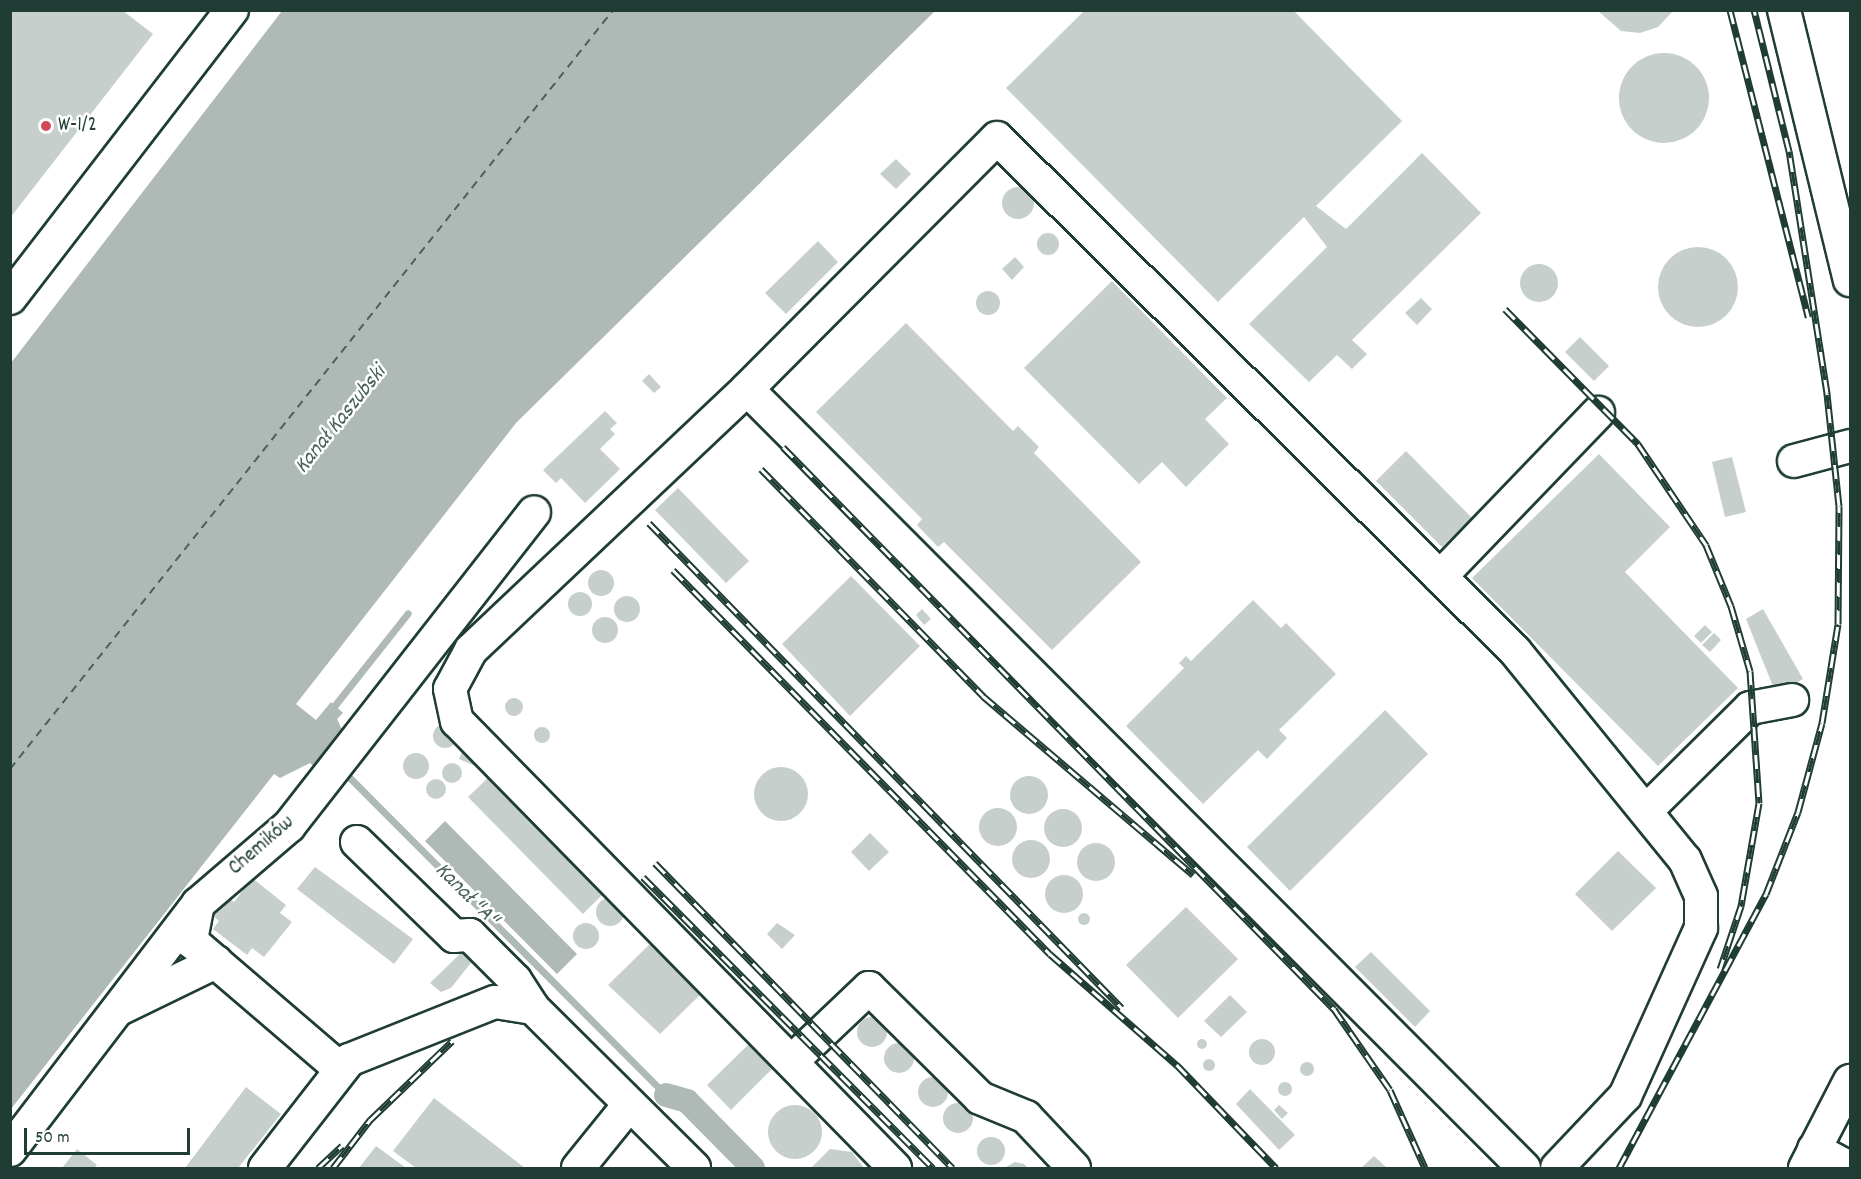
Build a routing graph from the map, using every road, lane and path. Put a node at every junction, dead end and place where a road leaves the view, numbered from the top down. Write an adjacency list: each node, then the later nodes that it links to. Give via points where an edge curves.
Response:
1 (232, 10): 4 (street)
2 (1784, 10): 3 (street)
3 (1851, 280)
4 (14, 284)
5 (747, 389): 10 (street, via 997,138); 18 (street, via 471,650 450,689 457,721); 30 (street)
6 (1598, 413): 10 (street)
7 (1851, 446): 8 (street)
8 (1794, 461)
9 (534, 512): 14 (street, Chemików, via 289,826)
10 (1440, 577): 12 (street, via 1515,651)
11 (1792, 700): 12 (street, via 1750,708)
12 (1646, 812): 31 (street, via 1685,860 1701,897 1701,928 1625,1096)
13 (357, 842): 16 (street, via 454,936 470,935 515,980)
14 (198, 904): 15 (street, via 191,941); 17 (street, Chemików)
15 (216, 962): 17 (street); 19 (street)
16 (533, 1008): 19 (street, via 495,1002 468,1010); 21 (street)
17 (113, 1013): 22 (street, Chemików)
18 (792, 1061): 28 (street); 29 (street, via 869,988 980,1098 1026,1117)
19 (339, 1068): 25 (street)
20 (1851, 1081): 23 (street)
21 (629, 1105): 26 (street); 27 (street)
22 (10, 1150)
23 (1810, 1159): 24 (street)
24 (1849, 1167)
25 (265, 1168)
26 (578, 1168)
27 (694, 1168)
28 (895, 1168)
29 (1074, 1168)
30 (1524, 1168)
31 (1557, 1168)

